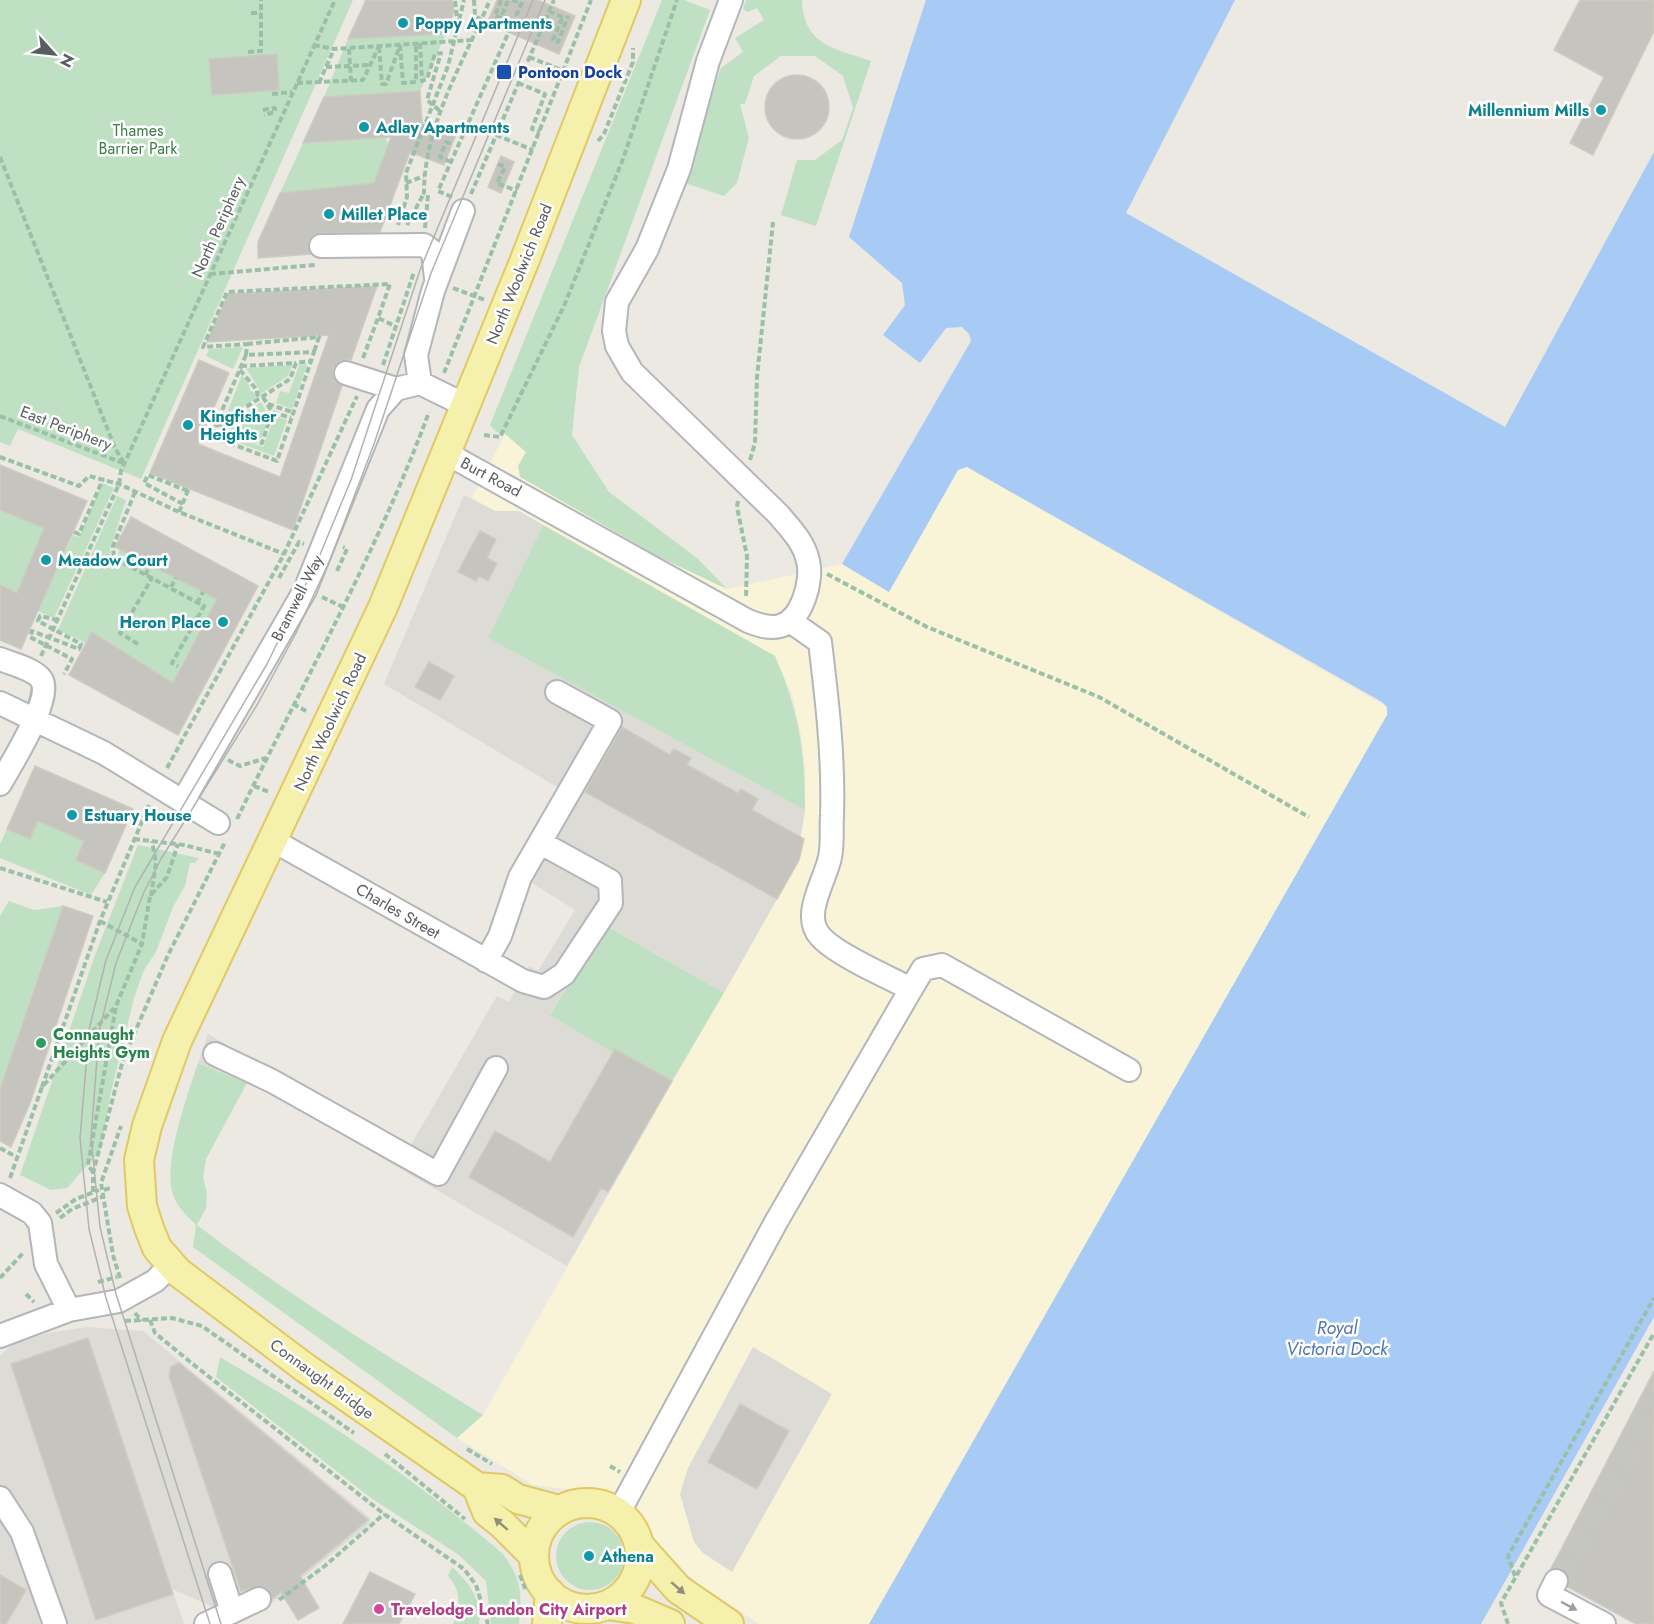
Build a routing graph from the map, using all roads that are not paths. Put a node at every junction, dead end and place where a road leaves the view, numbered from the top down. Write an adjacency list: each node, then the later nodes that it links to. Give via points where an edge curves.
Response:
1 (626, 0): 7 (main road, North Woolwich Road)
2 (731, 0): 9 (street, via 708,61 679,169 647,249 622,291 614,315 614,331 617,346 632,372 795,533 809,563 807,589)
3 (465, 207): 5 (street)
4 (324, 255): 5 (street, via 424,245 433,252)
5 (436, 282): 6 (street, via 416,355)
6 (420, 383): 7 (street); 15 (street, Bramwell Way, via 369,380 378,409 305,590 213,752)
7 (465, 405): 8 (main road, North Woolwich Road)
8 (446, 453): 9 (street, Burt Road, via 739,617 768,627); 17 (main road, North Woolwich Road, via 383,607)
9 (790, 621): 20 (street, via 820,642 829,714 831,845 813,918 819,935 839,950)
10 (0, 659): 13 (street, via 41,679 45,688)
11 (557, 692): 18 (street, via 610,721)
12 (0, 703): 13 (street)
13 (34, 721): 14 (street); 15 (street, via 105,753)
14 (0, 784)
15 (170, 792): 16 (street)
16 (226, 830)
17 (274, 841): 19 (street, Charles Street); 25 (main road, North Woolwich Road, via 177,1041 140,1149 142,1206 157,1248)
18 (541, 843): 19 (street, via 520,877 500,936); 19 (street, Charles Street, via 610,881 611,903 564,974 544,987 523,981)
19 (486, 961)
20 (910, 989): 23 (street, via 923,969 942,965); 31 (street, via 776,1222)
21 (215, 1054): 22 (street, via 272,1081 438,1174)
22 (496, 1068)
23 (1129, 1070)
24 (5, 1186): 26 (street, via 40,1223 46,1264)
25 (171, 1265): 26 (street, via 155,1281 119,1301); 28 (main road, Connaught Bridge, via 304,1367)
26 (69, 1310): 27 (street)
27 (0, 1336)
28 (477, 1487): 30 (main road, Connaught Bridge, via 502,1489 518,1499); 33 (main road, one-way to 28, via 487,1512)
29 (0, 1498): 40 (street, via 22,1532)
30 (560, 1510): 31 (main road, via 579,1503 600,1503); 33 (main road, via 541,1530)
31 (619, 1512): 32 (main road, via 632,1526)
32 (639, 1545): 39 (main road, via 640,1559 631,1587); 44 (main road, one-way to 44, via 678,1589)
33 (534, 1556): 36 (main road)
34 (220, 1574): 38 (street)
35 (1556, 1581): 45 (street, one-way to 45, via 1549,1595)
36 (550, 1593): 39 (main road, via 574,1607); 42 (main road)
37 (268, 1601): 38 (street)
38 (232, 1612): 41 (street)
39 (595, 1612): 43 (main road, via 641,1611)
40 (56, 1624)
41 (206, 1624)
42 (547, 1624)
43 (670, 1624)
44 (729, 1624)
45 (1604, 1624)

